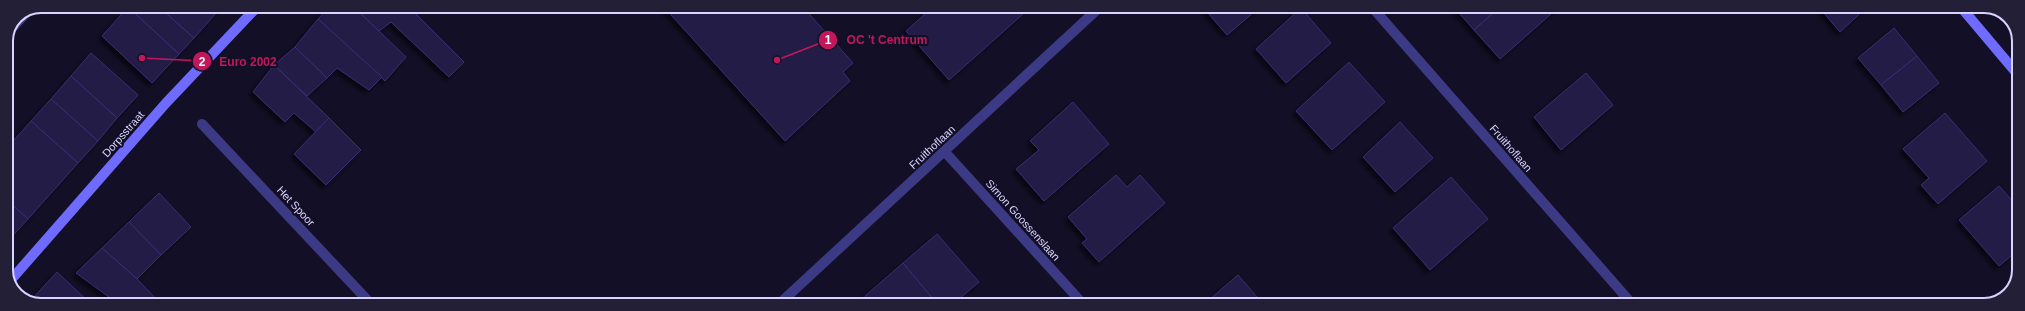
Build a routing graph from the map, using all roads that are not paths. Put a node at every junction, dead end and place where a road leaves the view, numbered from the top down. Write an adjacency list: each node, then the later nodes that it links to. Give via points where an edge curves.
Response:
1 (251, 13): 8 (street, Dorpsstraat, via 166,104)
2 (1094, 13): 7 (street, Fruithoflaan)
3 (1377, 13): 12 (street, Fruithoflaan)
4 (1966, 13): 5 (street)
5 (2012, 68)
6 (202, 124): 9 (street, Het Spoor)
7 (945, 152): 10 (street, Fruithoflaan); 11 (street, Simon Goossenslaan)
8 (14, 277)
9 (365, 298)
10 (786, 298)
11 (1078, 298)
12 (1627, 298)

